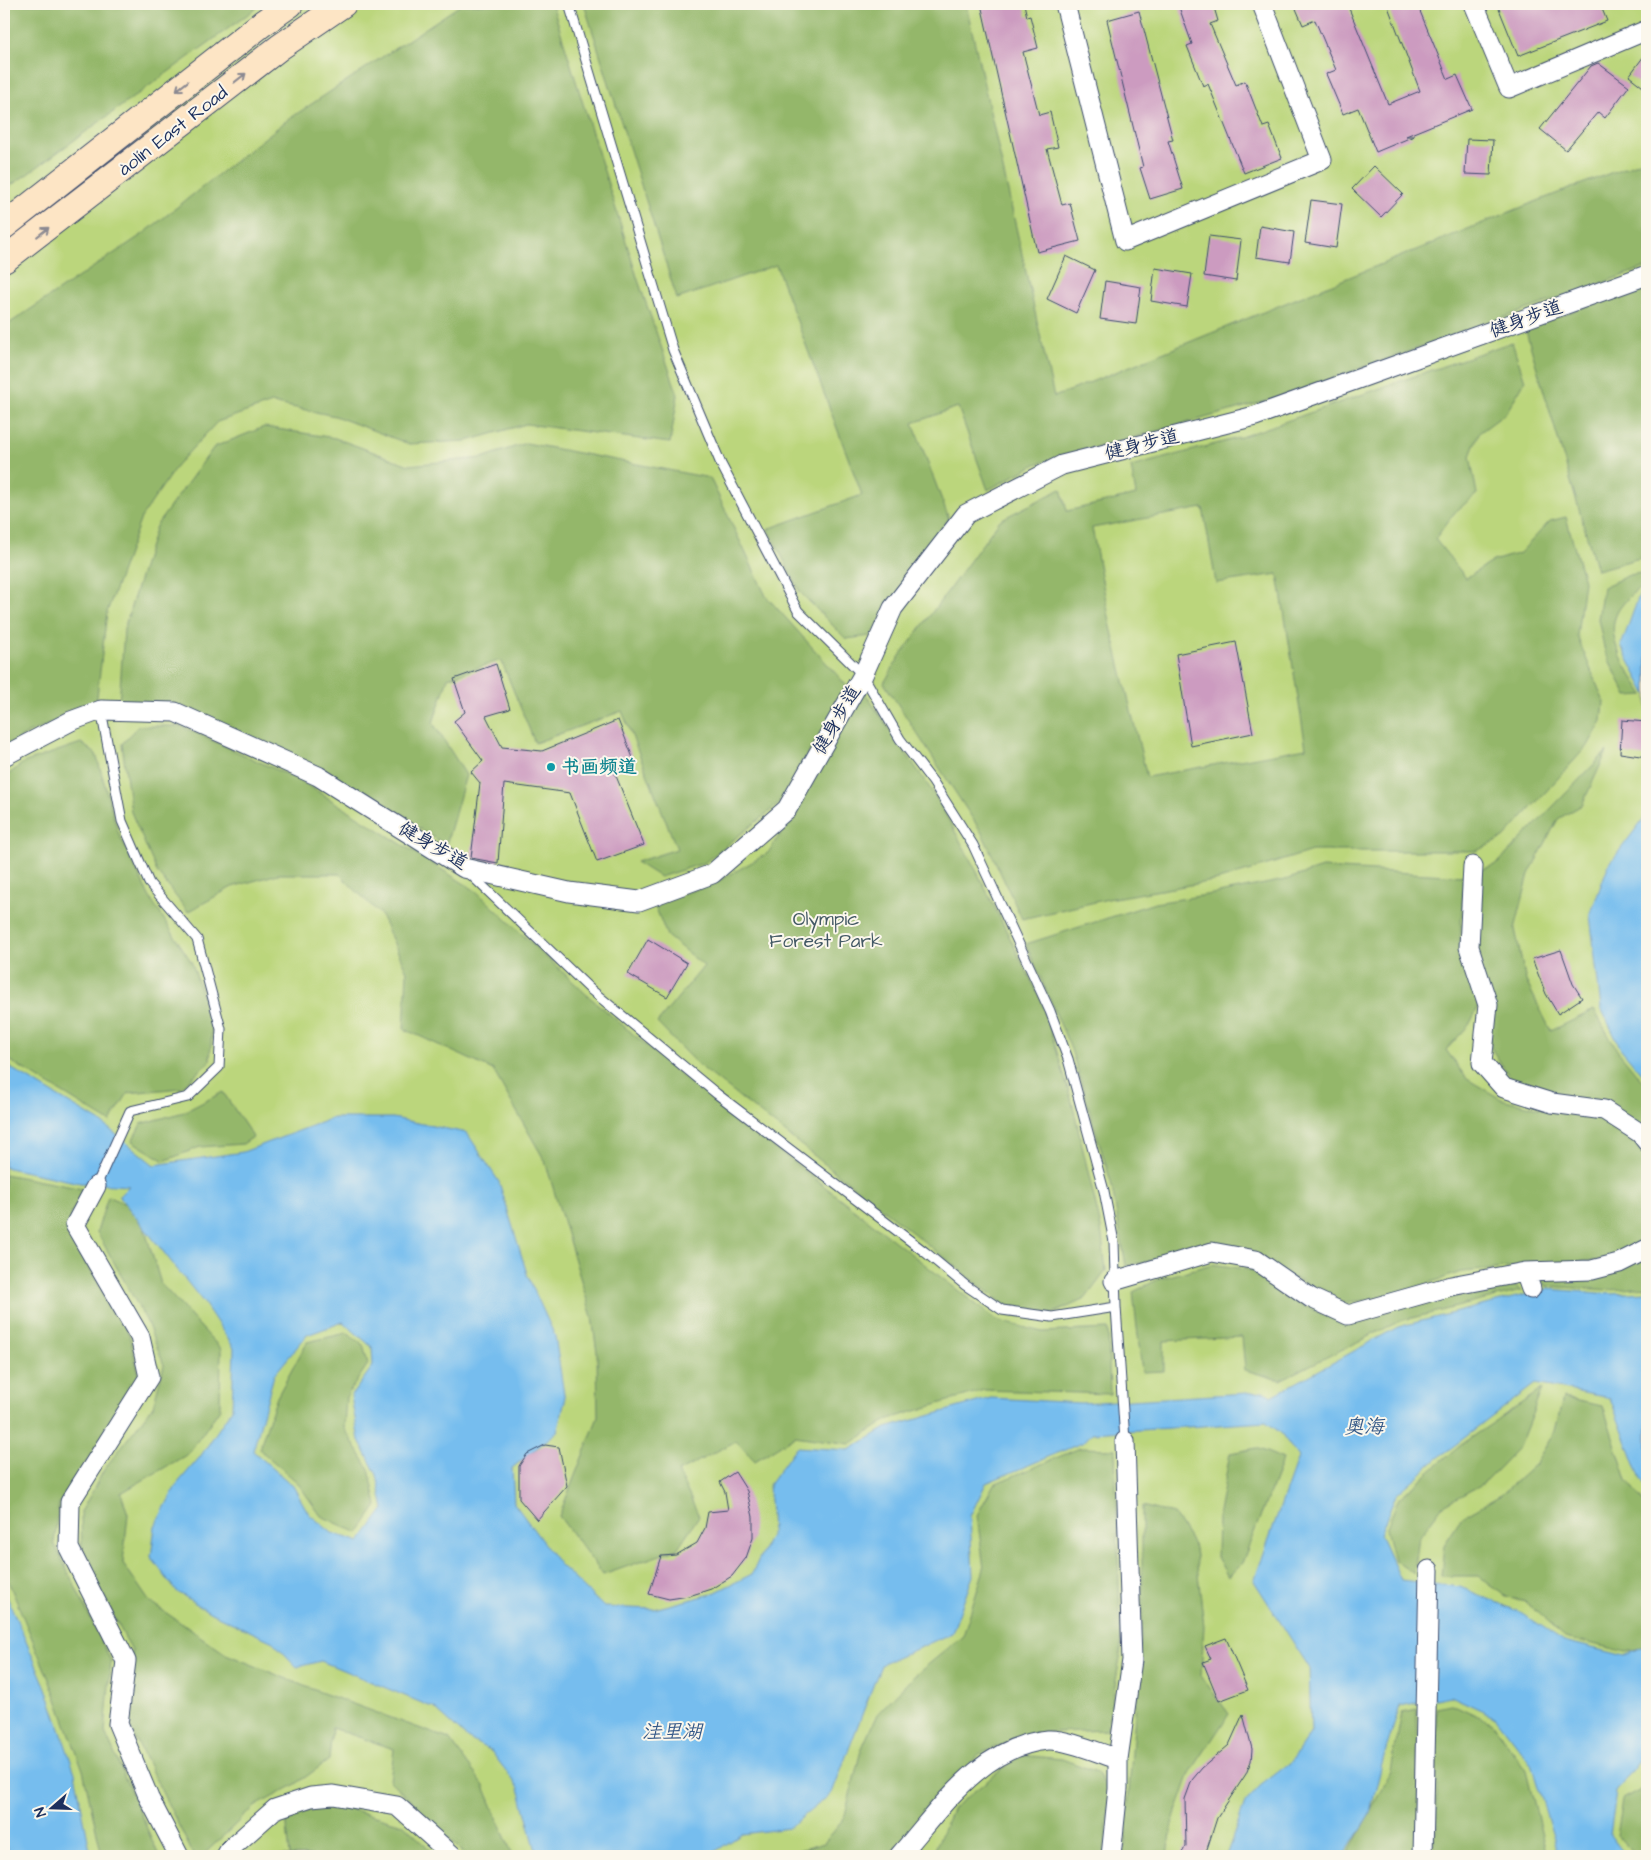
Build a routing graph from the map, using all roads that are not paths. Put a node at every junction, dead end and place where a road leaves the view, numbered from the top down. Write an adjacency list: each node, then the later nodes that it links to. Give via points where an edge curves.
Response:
1 (290, 4): 8 (main road, àolín East Road, one-way to 8)
2 (343, 4): 9 (main road, àolín East Road, one-way to 2, via 280,47)
3 (569, 4): 11 (lane, via 673,350 721,464 798,611)
4 (1066, 4): 5 (street, via 1125,241 1322,160)
5 (1262, 4)
6 (1474, 4): 7 (street, via 1509,88)
7 (1647, 30)
8 (4, 226)
9 (4, 260)
10 (1647, 276): 11 (street, 健身步道, via 1255,416 1062,465 966,514 892,608)
11 (863, 675): 15 (street, 健身步道, via 787,810 712,874 639,901 569,892); 19 (lane, via 900,739 973,845 1050,1011 1068,1059 1104,1191 1114,1242)
12 (101, 710): 13 (street, 健身步道, via 71,721); 15 (street, 健身步道, via 175,712 318,776); 17 (lane, via 122,821 149,883 197,939 221,1029 219,1067 188,1097 130,1111)
13 (4, 756)
14 (1472, 866): 16 (street, via 1469,947 1488,1005 1482,1063 1504,1088 1552,1103 1604,1110 1640,1133)
15 (464, 868): 20 (lane, via 590,989 703,1082 1002,1310 1052,1317)
16 (1647, 1142)
17 (96, 1186): 24 (street, via 75,1225 140,1337 149,1376 70,1502 69,1548 126,1661 118,1724 149,1798)
18 (1647, 1249): 19 (street, via 1619,1263 1592,1270 1528,1281 1451,1286 1348,1315 1311,1298 1256,1260 1212,1252)
19 (1114, 1282): 20 (lane)
20 (1116, 1307): 21 (lane)
21 (1125, 1441): 23 (street, via 1132,1660)
22 (1429, 1570): 29 (street)
23 (1118, 1759): 27 (street, via 1049,1740 1002,1752 977,1769); 28 (street)
24 (179, 1856)
25 (226, 1856): 26 (street, via 275,1809 311,1797 333,1794 397,1806)
26 (453, 1856)
27 (899, 1856)
28 (1111, 1856)
29 (1423, 1856)

